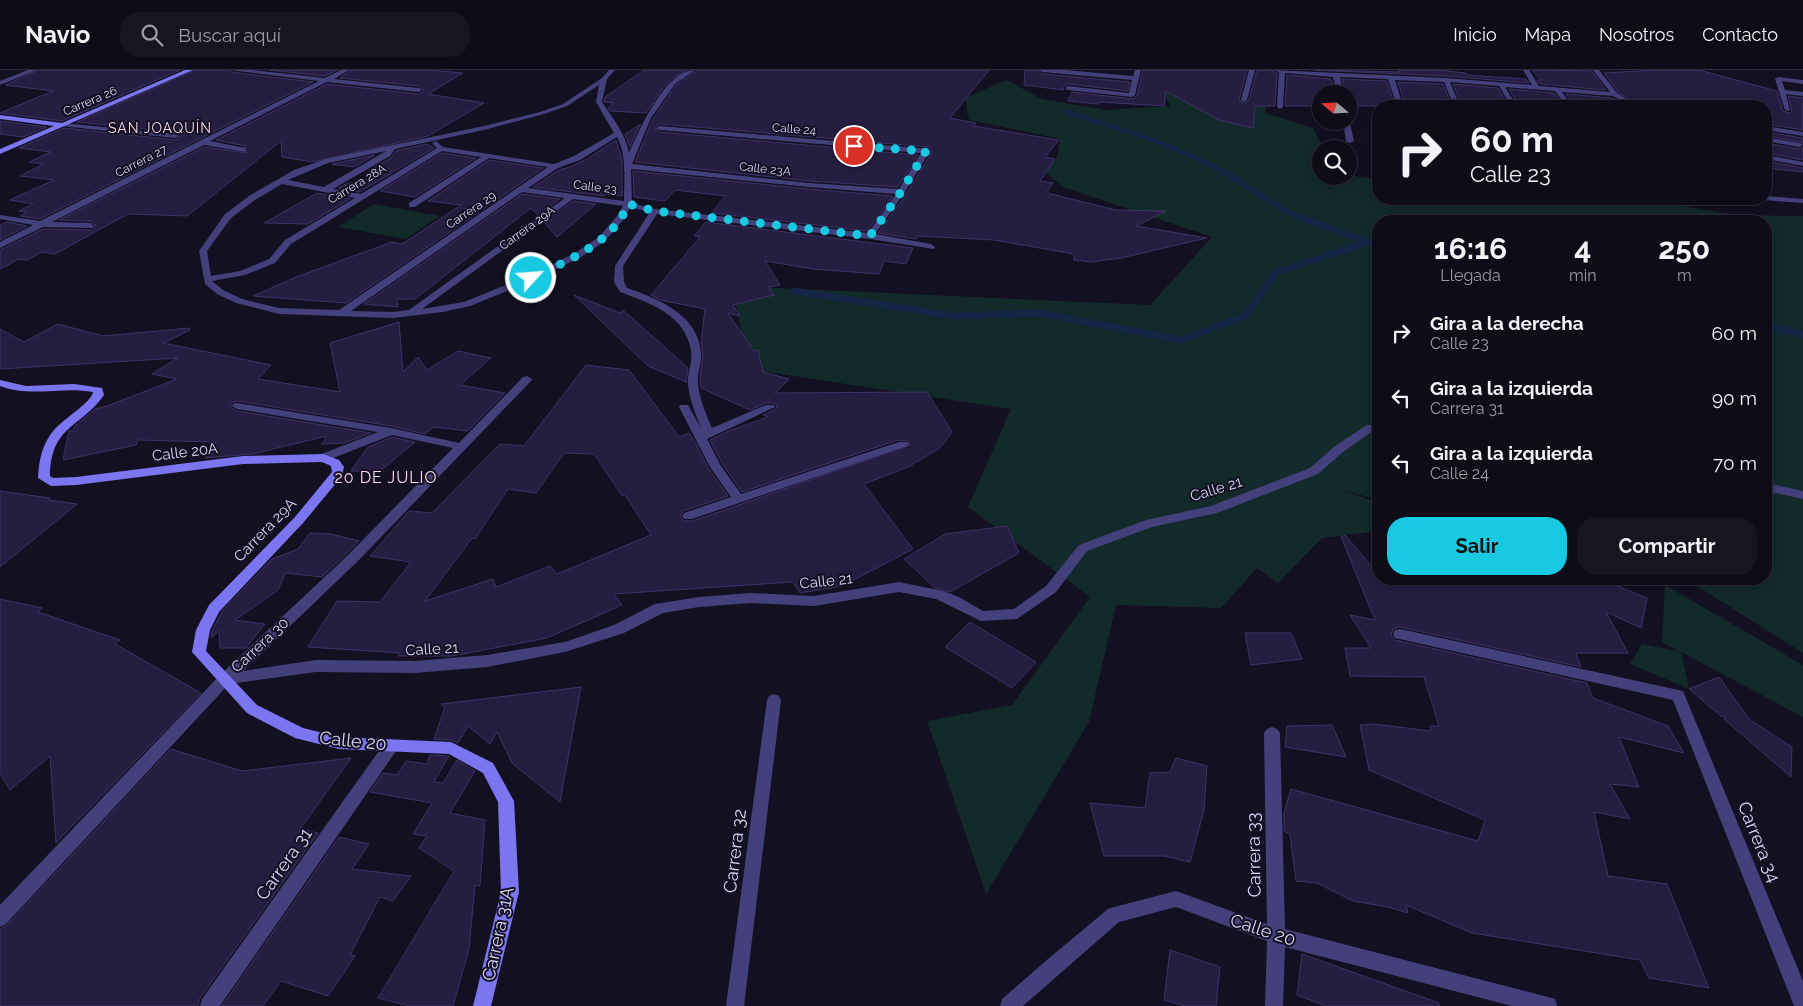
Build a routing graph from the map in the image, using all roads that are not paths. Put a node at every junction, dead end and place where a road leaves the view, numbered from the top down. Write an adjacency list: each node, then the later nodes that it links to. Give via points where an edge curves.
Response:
1 (34, 70): 24 (street)
2 (190, 70): 43 (street, Carrera 26)
3 (234, 70): 20 (street)
4 (346, 70): 20 (street, Carrera 27)
5 (612, 70): 21 (street)
6 (692, 70): 61 (street, via 673,83 648,118)
7 (1042, 70): 17 (street)
8 (1138, 70): 17 (street)
9 (1252, 70): 34 (street)
10 (1279, 70): 14 (street); 40 (street)
11 (1419, 70): 19 (street)
12 (1526, 70): 28 (street)
13 (1596, 70): 32 (street)
14 (1309, 72): 16 (street)
15 (1366, 73): 16 (street); 18 (street)
16 (1336, 75): 25 (street)
17 (1136, 78): 27 (street, via 1132,95)
18 (1391, 78): 19 (street); 35 (street)
19 (1423, 79): 22 (street)
20 (326, 80): 29 (street); 51 (street, Carrera 27)
21 (604, 80): 46 (street, via 599,102); 49 (street, via 565,105 542,113)
22 (1446, 80): 26 (street, via 1478,80); 36 (street)
23 (1803, 82): 31 (street, via 1778,79)
24 (0, 83)
25 (1338, 85)
26 (1501, 85): 28 (street); 37 (street)
27 (1068, 88)
28 (1537, 88): 30 (street)
29 (419, 90)
30 (1558, 90): 32 (street); 38 (street)
31 (1784, 92): 33 (street); 41 (street)
32 (1615, 94): 39 (street)
33 (1803, 94)
34 (1244, 100)
35 (1398, 100)
36 (1454, 100)
37 (1510, 100)
38 (1565, 100)
39 (1626, 100)
40 (1280, 107)
41 (1788, 110)
42 (0, 117): 43 (street)
43 (63, 125): 48 (street); 56 (street, Carrera 26)
44 (660, 128): 65 (street, Calle 24, via 926,151)
45 (1772, 129): 47 (street)
46 (619, 133): 60 (street, Carrera 29, via 577,158); 61 (street, via 624,143)
47 (1803, 134)
48 (174, 136)
49 (434, 139): 53 (street); 54 (street)
50 (1772, 140): 52 (street)
51 (202, 142): 55 (street); 74 (street, Carrera 27)
52 (1799, 145)
53 (393, 147): 62 (street, via 326,161); 63 (street, via 387,154)
54 (441, 149): 57 (street); 66 (street, Carrera 28A)
55 (242, 150)
56 (0, 152)
57 (488, 156): 60 (street); 70 (street)
58 (1772, 158): 59 (street)
59 (1803, 164)
60 (555, 166): 64 (street, Carrera 29)
61 (627, 166): 65 (street, Calle 23A); 71 (street)
62 (280, 181): 63 (street); 79 (street, via 228,216 217,230 203,251)
63 (326, 190): 66 (street)
64 (523, 190): 67 (street, Calle 23); 81 (street, Carrera 29)
65 (901, 192): 76 (street)
66 (362, 197): 79 (street, Carrera 28A, via 288,242 272,261 242,273)
67 (571, 197): 71 (street, Calle 23); 80 (street, Carrera 29A)
68 (1772, 198): 69 (street)
69 (1803, 201)
70 (412, 204)
71 (628, 204): 72 (street, Calle 23); 80 (street, via 602,239 578,255 467,304)
72 (655, 211): 76 (street, Calle 23); 89 (street, via 619,266 619,282 623,290 670,310 682,319 696,353 693,378)
73 (0, 217): 74 (street)
74 (41, 224): 75 (street); 77 (street, Carrera 27)
75 (90, 226)
76 (870, 236): 78 (street, Calle 23)
77 (0, 245)
78 (931, 247)
79 (208, 279): 81 (street, via 220,292 239,300 279,310)
80 (412, 313): 81 (street)
81 (341, 314)
82 (527, 379): 91 (street, Carrera 30)
83 (0, 383): 92 (street, Calle 20A, via 27,391 98,390 94,401 56,432 44,457 44,478 51,482 243,460)
84 (237, 406): 88 (street)
85 (684, 407): 89 (street)
86 (770, 407): 89 (street)
87 (1372, 427): 99 (street, Calle 21, via 1314,471 1213,510 1150,523 1083,548 1051,589 1017,614 981,616 938,594 899,587 814,601 750,598 699,602 660,608 619,629 565,647 487,661 415,667 316,666)
88 (391, 431): 91 (street); 92 (street)
89 (704, 436): 95 (street)
90 (903, 444): 95 (street)
91 (462, 447): 99 (street, Carrera 30, via 352,558)
92 (323, 458): 97 (street, Carrera 29A, via 335,463 338,472 299,520 214,609)
93 (1772, 488): 94 (street)
94 (1803, 495)
95 (738, 499): 96 (street)
96 (688, 516)
97 (203, 630): 99 (street, Calle 20, via 199,652)
98 (1400, 634): 106 (street, Carrera 34, via 1678,695)
99 (224, 679): 102 (street, Calle 20, via 252,709 300,734 339,743); 104 (street, Carrera 30)
100 (774, 700): 109 (street, Carrera 32)
101 (1272, 733): 105 (street, Carrera 33)
102 (391, 746): 103 (street, Calle 20, via 451,748 488,768); 107 (street, Carrera 31)
103 (506, 801): 108 (street, Carrera 31A, via 510,892)
104 (0, 918)
105 (1276, 936): 110 (street, Calle 20, via 1176,899 1114,915); 111 (street, Carrera 33); 112 (street, Calle 20)
106 (1803, 1004)
107 (209, 1006)
108 (482, 1006)
109 (735, 1006)
110 (1009, 1006)
111 (1274, 1006)
112 (1548, 1006)

